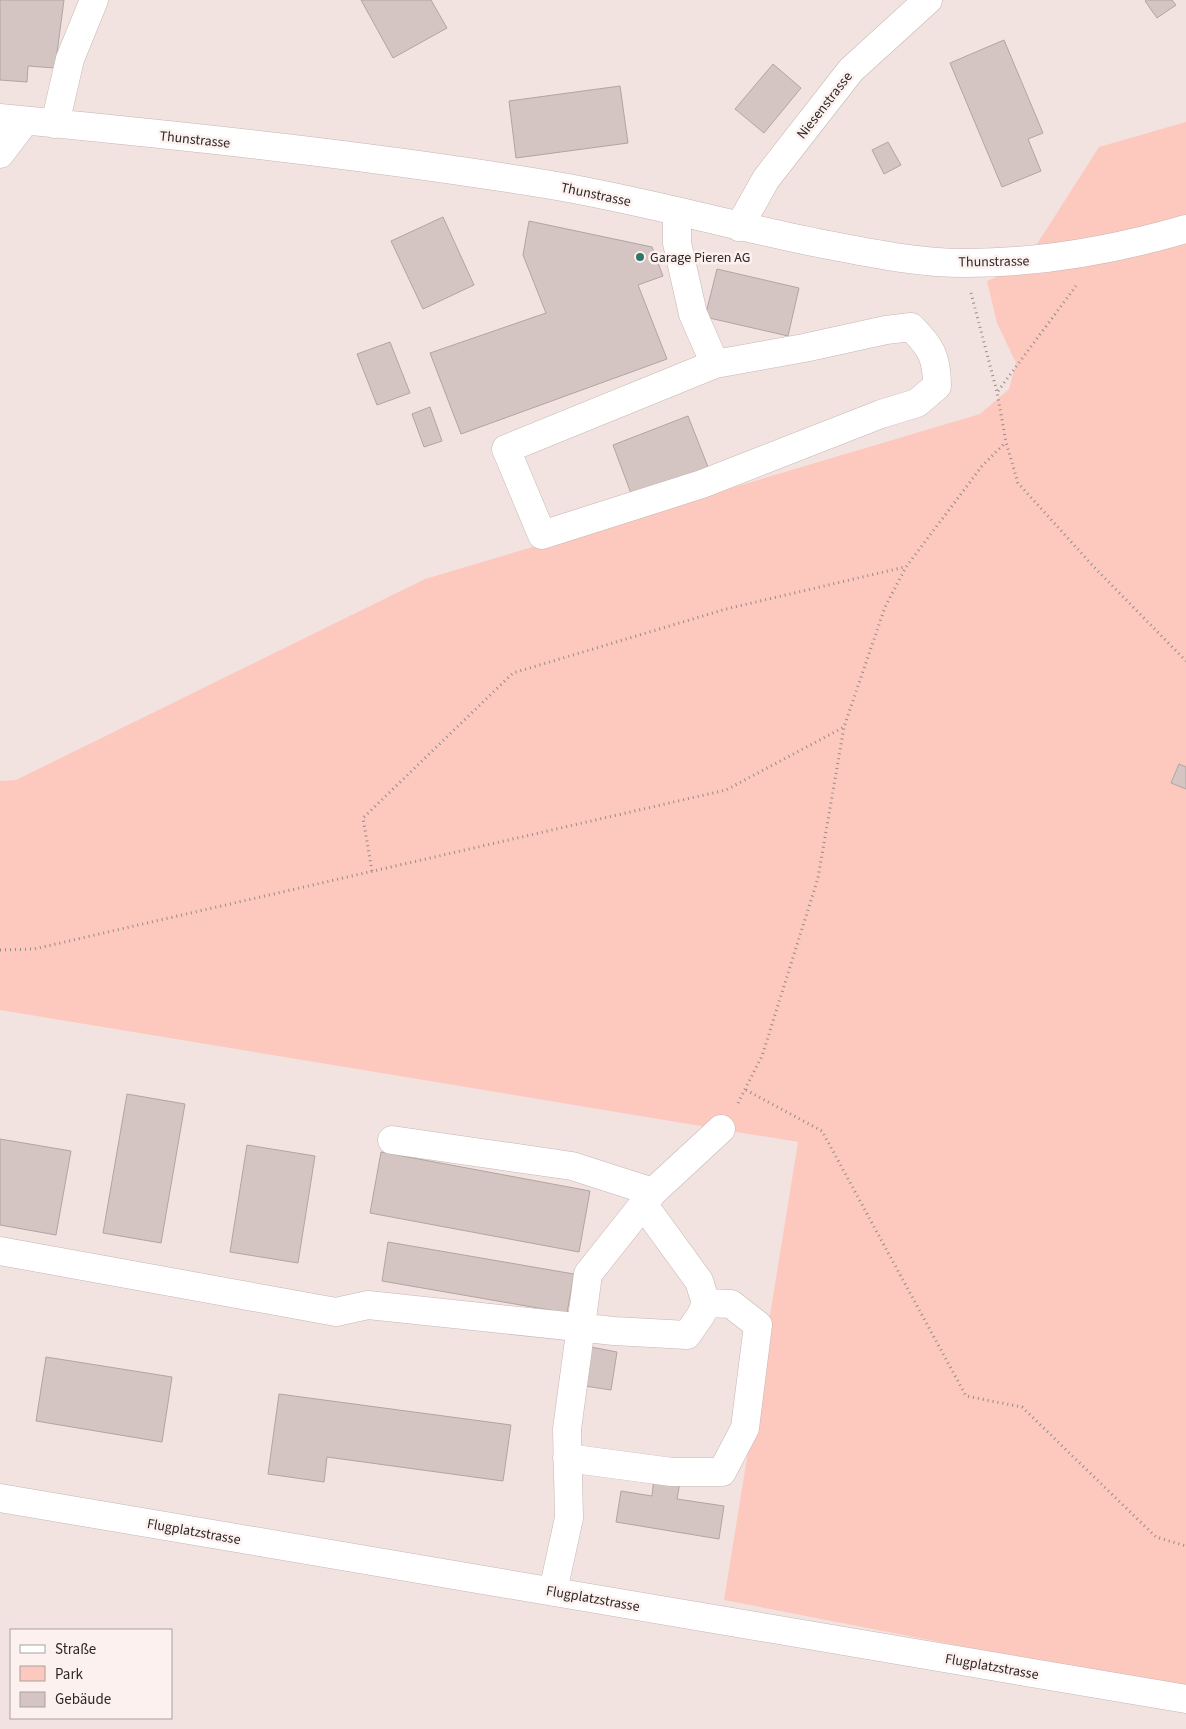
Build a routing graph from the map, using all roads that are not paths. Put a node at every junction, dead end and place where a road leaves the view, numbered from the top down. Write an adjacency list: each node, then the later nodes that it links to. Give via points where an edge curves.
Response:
1 (94, 0): 4 (street, via 70,59)
2 (928, 0): 7 (street, Niesenstrasse, via 851,70 766,179)
3 (12, 120): 4 (street, Thunstrasse); 5 (street)
4 (54, 124): 6 (street, Thunstrasse, via 476,173 557,186)
5 (0, 154)
6 (677, 212): 7 (street, Thunstrasse); 9 (street, via 676,243 693,314)
7 (739, 227): 8 (street, Thunstrasse, via 904,258 965,263 1041,259 1103,250)
8 (1186, 229)
9 (715, 364): 9 (street, via 911,327 924,341 937,364 937,386 917,403 702,484 542,535 506,449)
10 (721, 1129): 12 (street)
11 (392, 1140): 12 (street, via 572,1166)
12 (648, 1198): 14 (street, via 699,1281); 15 (street, via 588,1274)
13 (0, 1251): 15 (street, via 336,1312 368,1304)
14 (706, 1303): 15 (street, via 687,1335); 16 (street, via 732,1304 758,1325 745,1428 722,1472 672,1472)
15 (579, 1328): 16 (street, via 567,1429)
16 (567, 1458): 18 (street, via 569,1518)
17 (0, 1498): 18 (street, Flugplatzstrasse)
18 (553, 1591): 19 (street, Flugplatzstrasse)
19 (1186, 1699)

